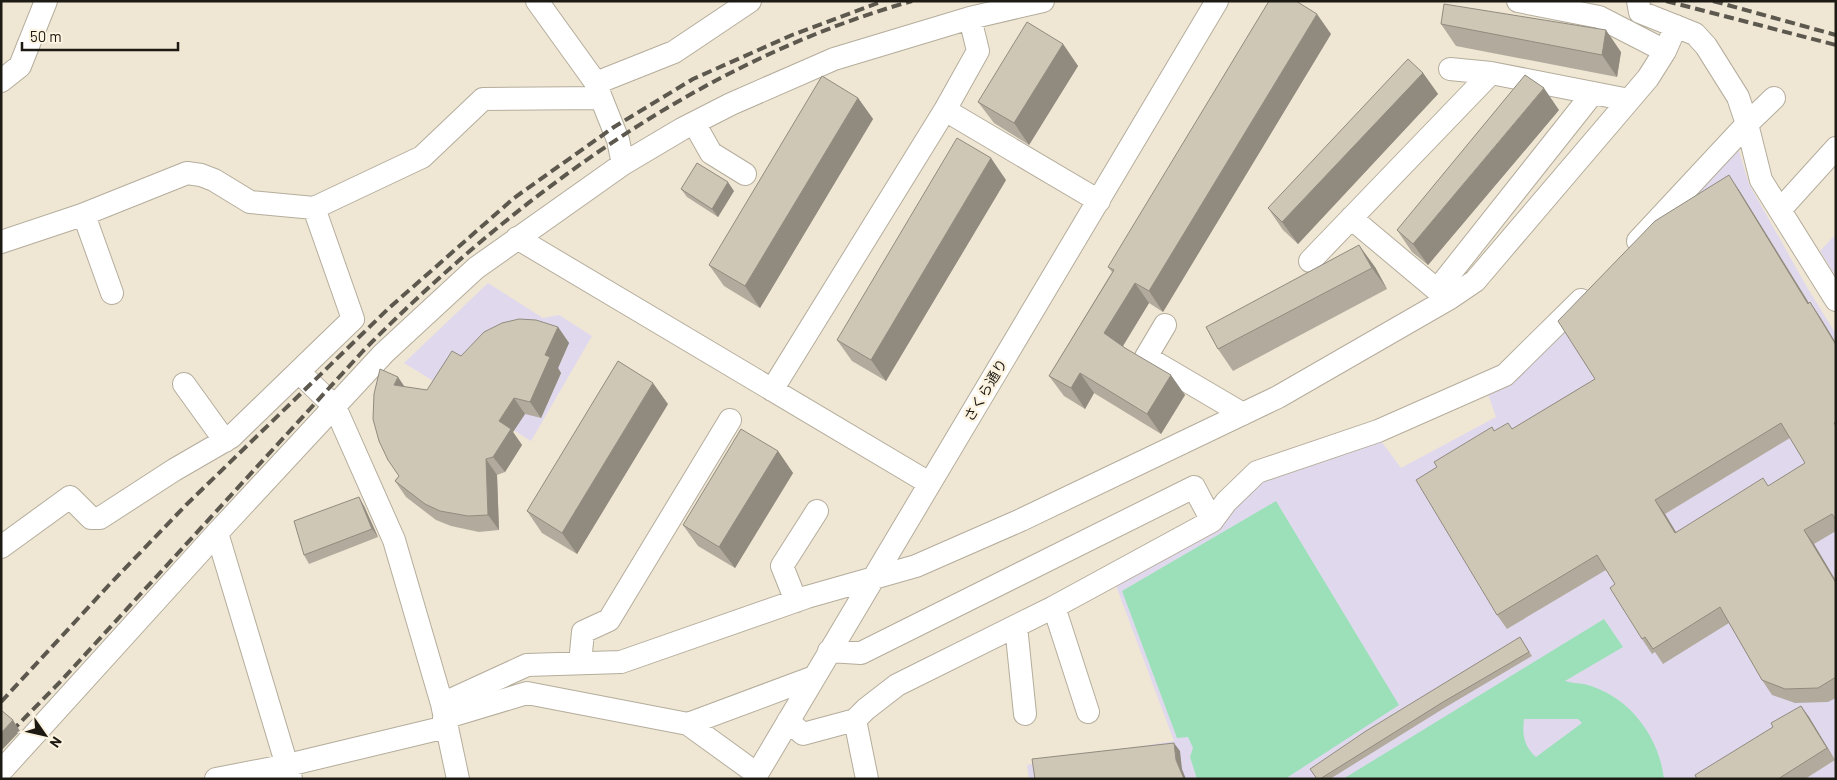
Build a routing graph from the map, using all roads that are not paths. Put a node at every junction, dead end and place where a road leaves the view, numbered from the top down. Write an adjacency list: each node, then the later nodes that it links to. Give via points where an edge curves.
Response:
1 (46, 1): 13 (street, via 20,66)
2 (537, 1): 14 (street)
3 (750, 1): 14 (street, via 674,52)
4 (1043, 1): 8 (street)
5 (1217, 1): 24 (street, さくら通り)
6 (1518, 1): 10 (street, via 1599,17)
7 (1638, 1): 9 (street, via 1640,12)
8 (970, 18): 18 (street, via 978,51); 19 (street, via 834,59)
9 (1676, 26): 10 (street); 20 (street, via 1695,34 1706,46 1738,97)
10 (1665, 51): 17 (street)
11 (1450, 69): 12 (street)
12 (1491, 73): 15 (street); 28 (street)
13 (1, 81)
14 (599, 90): 22 (street, via 618,140); 25 (street, via 483,99 422,157)
15 (1593, 93): 17 (street); 35 (street)
16 (1774, 98): 20 (street)
17 (1629, 100): 35 (street, via 1475,282)
18 (945, 110): 24 (street); 40 (street)
19 (694, 123): 22 (street); 23 (street, via 711,153)
20 (1747, 124): 26 (street, via 1761,180); 31 (street)
21 (1836, 148): 26 (street)
22 (623, 164): 29 (street)
23 (744, 174)
24 (1098, 201): 45 (street, さくら通り)
25 (314, 208): 27 (street, via 250,202 214,180 187,173); 38 (street, via 353,318)
26 (1780, 210): 36 (street)
27 (84, 214): 30 (street); 34 (street)
28 (1351, 218): 32 (street); 35 (street)
29 (517, 238): 40 (street); 41 (street, via 433,306)
30 (1, 242)
31 (1622, 258)
32 (1310, 261)
33 (1596, 286): 47 (street, via 1505,376 1378,431 1257,472 1226,502)
34 (112, 293)
35 (1444, 294): 42 (street, via 1278,397)
36 (1836, 300)
37 (1165, 325): 42 (street, via 1146,357)
38 (298, 372): 41 (street); 44 (street)
39 (184, 384): 44 (street)
40 (772, 390): 45 (street)
41 (335, 406): 48 (street); 59 (street, via 394,540)
42 (1244, 414): 50 (street, via 1021,520 916,566)
43 (730, 420): 55 (street, via 609,620 583,632)
44 (225, 441): 49 (street, via 100,518 91,518 70,497)
45 (928, 483): 50 (street, さくら通り)
46 (817, 511): 51 (street, via 782,566)
47 (1212, 521): 52 (street); 54 (street, via 1194,487 861,653)
48 (217, 532): 63 (street); 64 (street)
49 (1, 547)
50 (872, 579): 51 (street); 54 (street, さくら通り)
51 (796, 600): 55 (street, via 621,662)
52 (1054, 607): 53 (street); 57 (street)
53 (1016, 626): 58 (street); 60 (street, via 897,685)
54 (829, 651): 56 (street, さくら通り)
55 (580, 663): 59 (street, via 527,665)
56 (814, 677): 61 (street, さくら通り); 62 (street)
57 (1088, 712)
58 (1025, 714)
59 (444, 716): 62 (street, via 527,693); 64 (street); 67 (street)
60 (855, 720): 61 (street, via 803,734); 68 (street)
61 (788, 721): 65 (street, さくら通り)
62 (688, 724): 65 (street)
63 (2, 769)
64 (290, 772): 66 (street)
65 (755, 777)
66 (216, 779)
67 (458, 779)
68 (867, 779)

